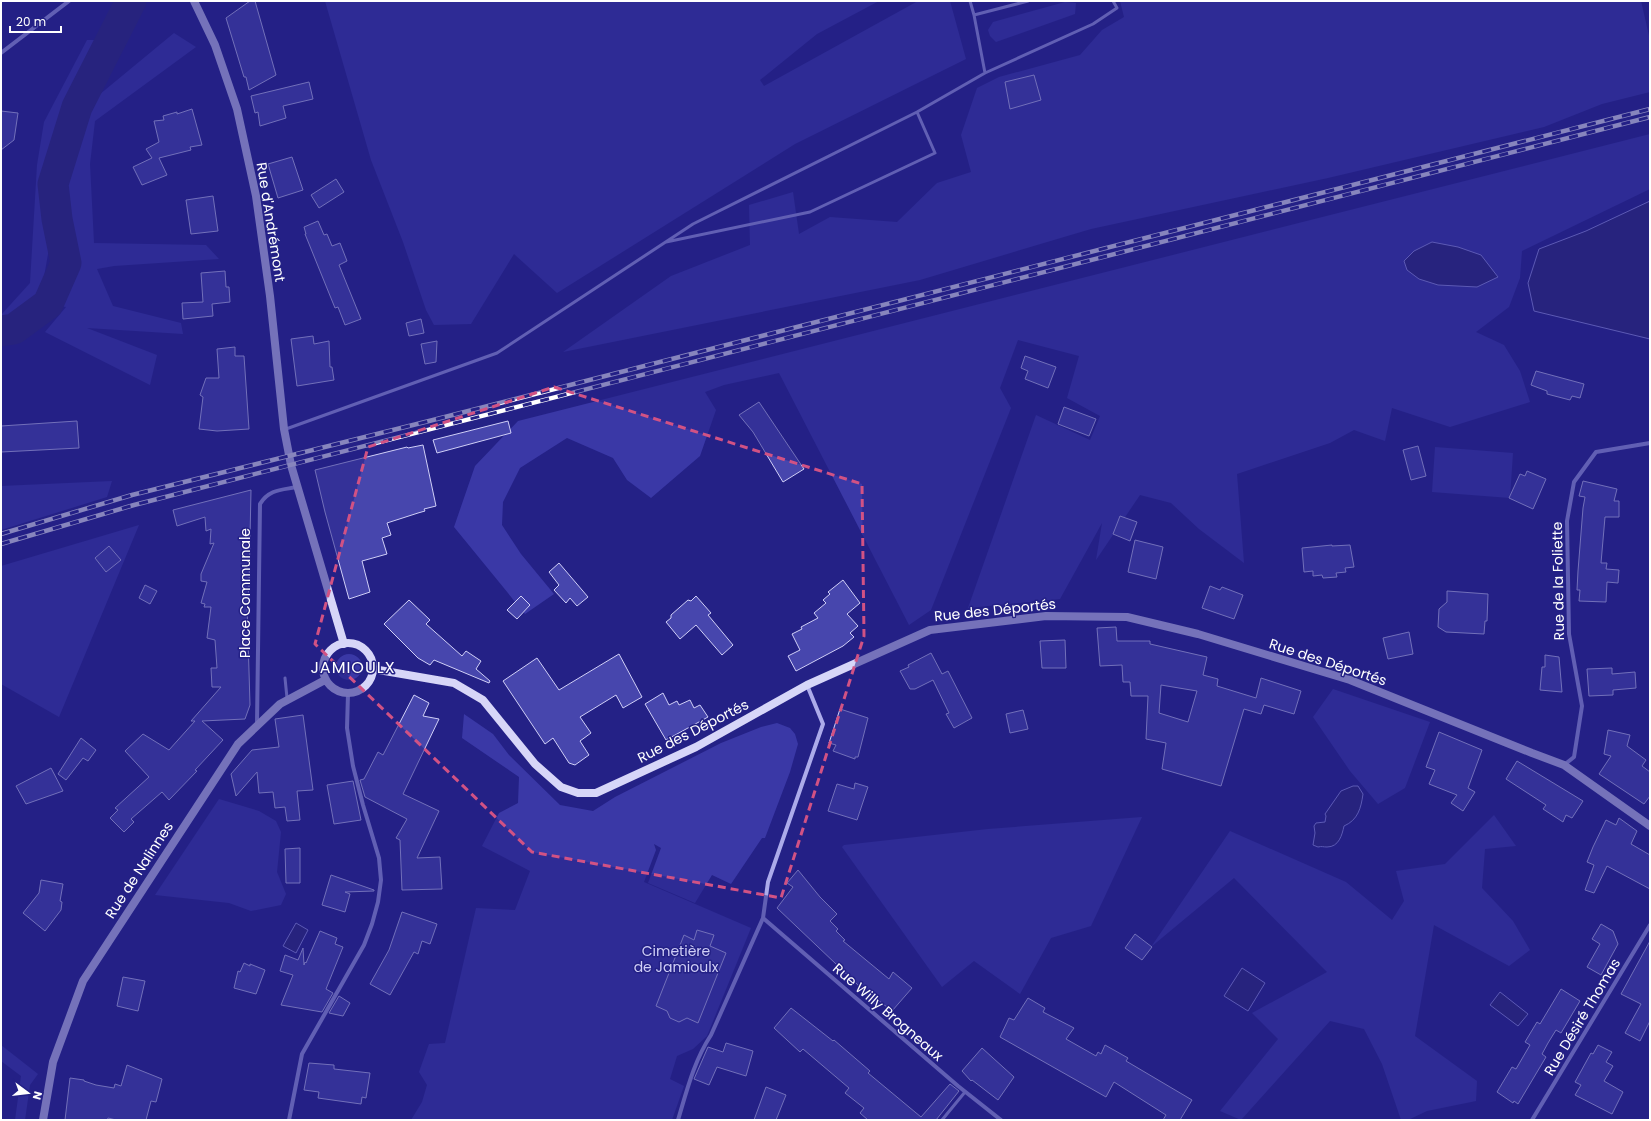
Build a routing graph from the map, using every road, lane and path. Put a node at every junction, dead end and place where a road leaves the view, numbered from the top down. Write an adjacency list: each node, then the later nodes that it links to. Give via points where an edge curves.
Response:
1 (69, 1): 7 (street)
2 (194, 1): 11 (street, Rue d'Andrémont, via 215,44 237,110 256,196)
3 (970, 1): 6 (lane)
4 (1028, 1): 6 (lane)
5 (1114, 1): 8 (lane, via 1117,8 1093,24)
6 (974, 15): 8 (lane)
7 (1, 53)
8 (985, 74): 9 (lane)
9 (917, 112): 10 (lane, via 693,224); 10 (lane, via 935,154 810,212)
10 (664, 243): 11 (lane, via 497,352)
11 (284, 429): 13 (street, Rue d'Andrémont)
12 (1650, 443): 22 (street, Rue de la Foliette, via 1596,452 1574,482 1567,521 1568,634 1582,706 1574,757)
13 (298, 487): 14 (street); 21 (street, Place Communale, via 270,492 260,504)
14 (344, 644): 15 (street, via 357,645 368,654 373,664); 17 (street, via 334,647 326,656 322,669)
15 (372, 669): 18 (street, Rue des Déportés, via 454,683 483,700 535,764 561,787 578,793 596,793 696,747); 19 (street, via 373,676 364,688)
16 (285, 678): 20 (lane)
17 (325, 680): 19 (street, via 334,690); 20 (street, Rue de Nalinnes)
18 (807, 685): 22 (street, Rue des Déportés, via 930,630 1046,616 1127,617 1198,634 1350,680); 24 (street, via 823,724 768,882)
19 (348, 694): 28 (street, via 347,728 356,779 379,858 381,880 378,902 364,945 302,1054)
20 (288, 700): 21 (street, Rue de Nalinnes, via 280,704)
21 (258, 726): 27 (street, Rue de Nalinnes, via 238,744 83,981 53,1062)
22 (1564, 765): 23 (street, Rue des Déportés)
23 (1650, 826)
24 (763, 918): 26 (street, Rue Willy Brogneaux); 29 (street, via 711,1034 700,1052)
25 (1650, 925): 32 (street, Rue Désiré Thomas)
26 (965, 1092): 30 (lane); 31 (street, Rue Willy Brogneaux)
27 (43, 1120)
28 (289, 1120)
29 (678, 1120)
30 (942, 1120)
31 (1001, 1120)
32 (1532, 1120)

